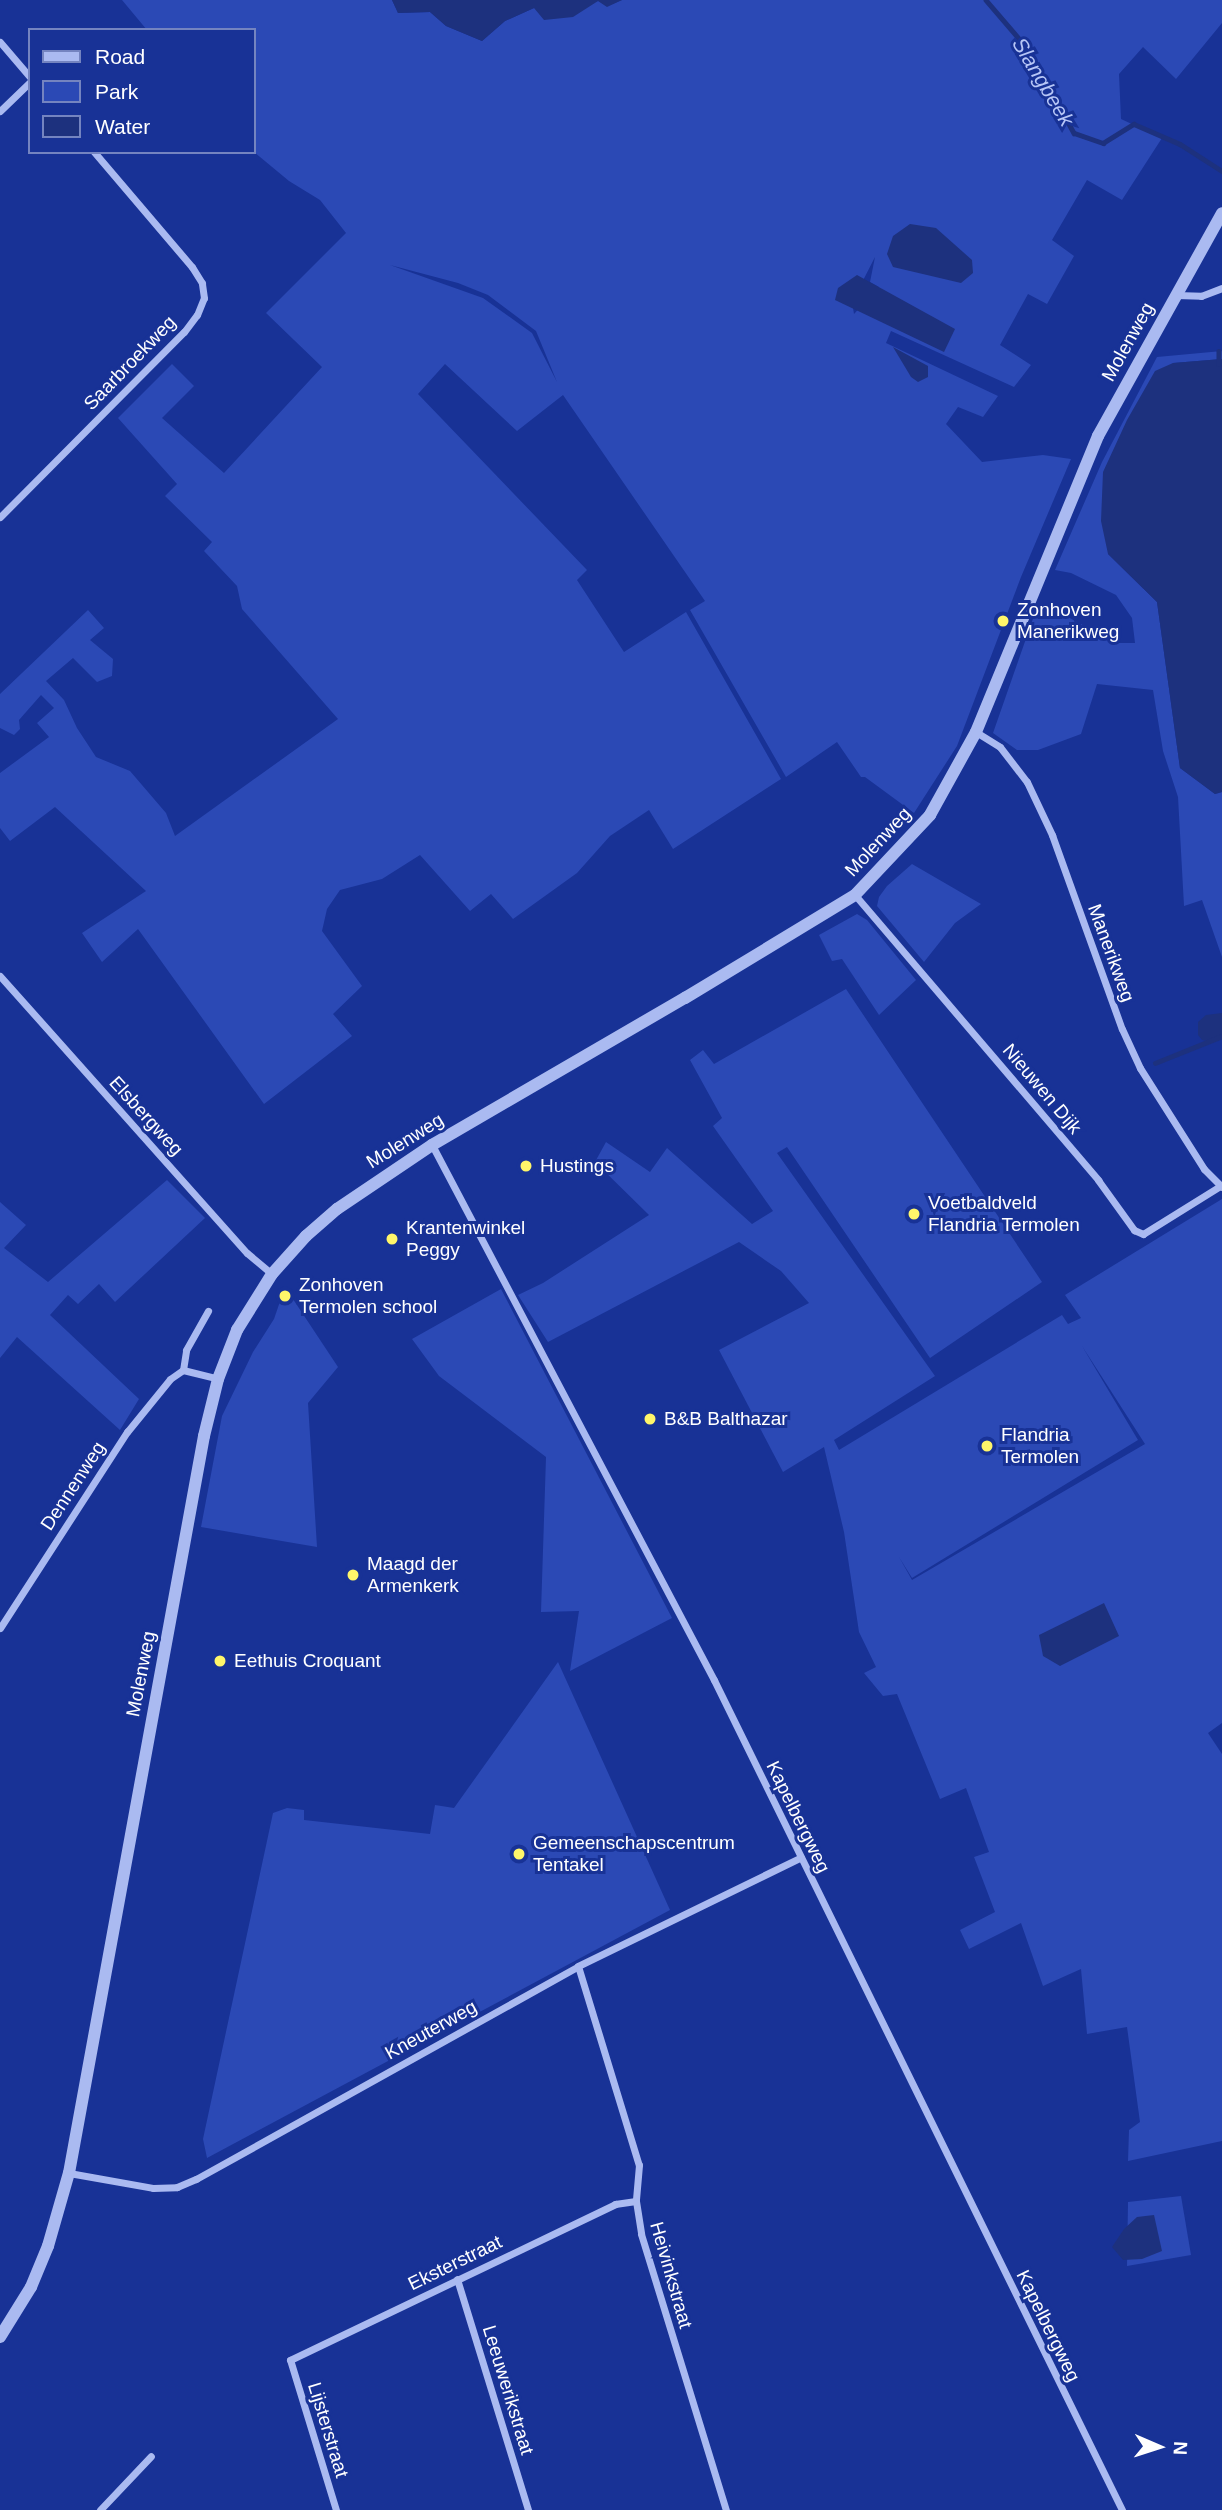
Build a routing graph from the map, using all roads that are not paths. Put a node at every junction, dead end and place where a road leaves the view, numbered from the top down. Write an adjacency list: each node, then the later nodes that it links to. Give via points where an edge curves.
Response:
1 (0, 42): 2 (street)
2 (28, 77)
3 (28, 81): 4 (street)
4 (0, 111)
5 (96, 154): 9 (street, Saarbroekweg, via 192,267 202,283 204,298 184,332)
6 (1222, 213): 8 (street, Molenweg)
7 (1222, 288): 8 (street, via 1201,296)
8 (1175, 295): 10 (street, Molenweg, via 1098,436)
9 (0, 517)
10 (976, 732): 11 (street, Molenweg, via 930,815); 14 (street, Manerikweg, via 1000,747 1027,782 1052,835 1140,1068 1204,1169)
11 (855, 895): 13 (street, Molenweg); 14 (street, Nieuwen Dijk, via 1090,1170 1134,1230 1143,1234)
12 (0, 976): 15 (street, Elsbergweg, via 247,1253)
13 (432, 1145): 15 (street, Molenweg, via 337,1209); 20 (street, Kapelbergweg, via 681,1615)
14 (1221, 1187)
15 (272, 1274): 18 (street, Molenweg, via 237,1330)
16 (208, 1311): 17 (street, Dennenweg, via 186,1350)
17 (183, 1370): 18 (street); 19 (street, Dennenweg, via 170,1379 127,1432)
18 (218, 1378): 22 (street, Molenweg)
19 (0, 1628)
20 (801, 1857): 21 (street, Kneuterweg); 32 (street, Kapelbergweg)
21 (578, 1966): 22 (street, Kneuterweg, via 177,2187 153,2188); 23 (street, Heivinkstraat, via 639,2165)
22 (69, 2173): 25 (street, Molenweg, via 48,2246)
23 (636, 2201): 24 (street, Eksterstraat, via 615,2204); 31 (street, Heivinkstraat, via 641,2234)
24 (457, 2279): 26 (street, Eksterstraat); 30 (street, Leeuwerikstraat)
25 (0, 2337)
26 (290, 2360): 29 (street, Lijsterstraat)
27 (151, 2456): 28 (street)
28 (100, 2510)
29 (336, 2510)
30 (528, 2510)
31 (726, 2510)
32 (1122, 2510)

